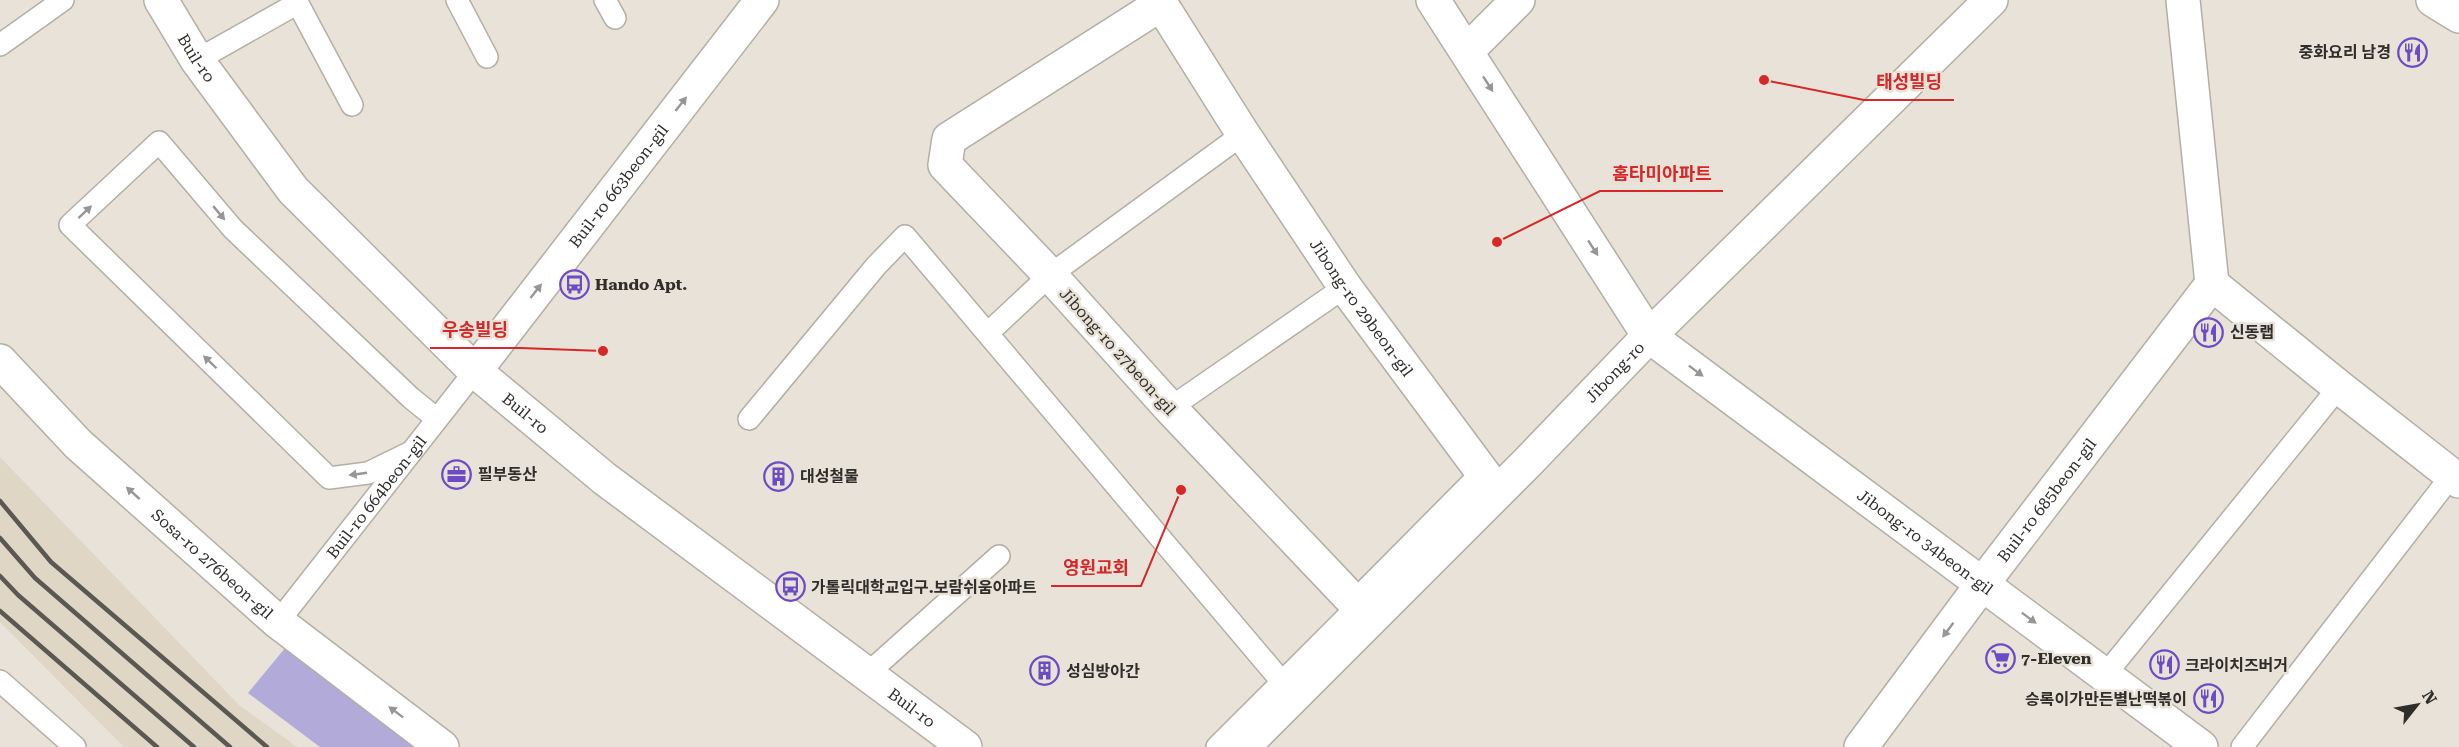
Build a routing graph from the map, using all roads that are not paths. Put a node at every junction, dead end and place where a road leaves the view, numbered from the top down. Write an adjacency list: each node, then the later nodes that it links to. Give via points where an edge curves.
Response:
1 (63, 0): 13 (lane)
2 (161, 0): 16 (street, Buil-ro)
3 (457, 0): 15 (lane)
4 (762, 0): 25 (street, Buil-ro 663beon-gil, one-way to 4)
5 (1433, 0): 14 (street)
6 (1518, 0): 14 (street)
7 (1990, 0): 23 (street, Jibong-ro)
8 (2183, 0): 20 (street)
9 (2433, 0): 12 (street)
10 (297, 2): 16 (lane); 17 (lane)
11 (1160, 2): 18 (street, Jibong-ro 29beon-gil); 19 (street, Jibong-ro 27beon-gil, via 949,139 945,165)
12 (2459, 16)
13 (0, 45)
14 (1467, 51): 23 (street, one-way to 23)
15 (487, 57)
16 (197, 60): 25 (street, Buil-ro, via 293,190)
17 (352, 105)
18 (1243, 134): 19 (lane); 21 (street, Jibong-ro 29beon-gil)
19 (1050, 275): 22 (lane); 28 (street, Jibong-ro 27beon-gil)
20 (2212, 284): 26 (street); 35 (street, Buil-ro 685beon-gil)
21 (1346, 287): 28 (lane); 32 (street, Jibong-ro 29beon-gil)
22 (988, 333): 30 (lane, via 905,236); 41 (lane)
23 (1649, 336): 27 (street, Jibong-ro); 35 (street, Jibong-ro 34beon-gil, one-way to 35)
24 (0, 361): 37 (street, Sosa-ro 276beon-gil, one-way to 24, via 78,444)
25 (475, 371): 29 (lane, Buil-ro 664beon-gil); 38 (street, Buil-ro, via 605,479)
26 (2338, 387): 33 (street); 39 (lane)
27 (1596, 390): 32 (street, via 1559,397); 46 (street, Jibong-ro)
28 (1170, 408): 36 (street, Jibong-ro 27beon-gil)
29 (437, 419): 31 (lane, Buil-ro 664beon-gil); 31 (lane, one-way to 29, via 368,473 329,478 70,225 159,142 233,229)
30 (749, 419)
31 (411, 452): 37 (lane, Buil-ro 664beon-gil)
32 (1486, 477): 36 (street)
33 (2456, 478): 49 (lane)
34 (999, 556): 38 (lane)
35 (1983, 583): 39 (street, Jibong-ro 34beon-gil, one-way to 39); 47 (street, Buil-ro 685beon-gil, one-way to 47)
36 (1358, 606): 41 (lane)
37 (278, 622): 43 (street, Sosa-ro 276beon-gil, one-way to 37)
38 (867, 674): 44 (street, Buil-ro)
39 (2105, 675): 48 (street, Jibong-ro 34beon-gil)
40 (0, 681): 42 (lane)
41 (1283, 683): 45 (lane)
42 (75, 747)
43 (442, 747)
44 (965, 747)
45 (1217, 747)
46 (1243, 747)
47 (1861, 747)
48 (2202, 747)
49 (2242, 747)

